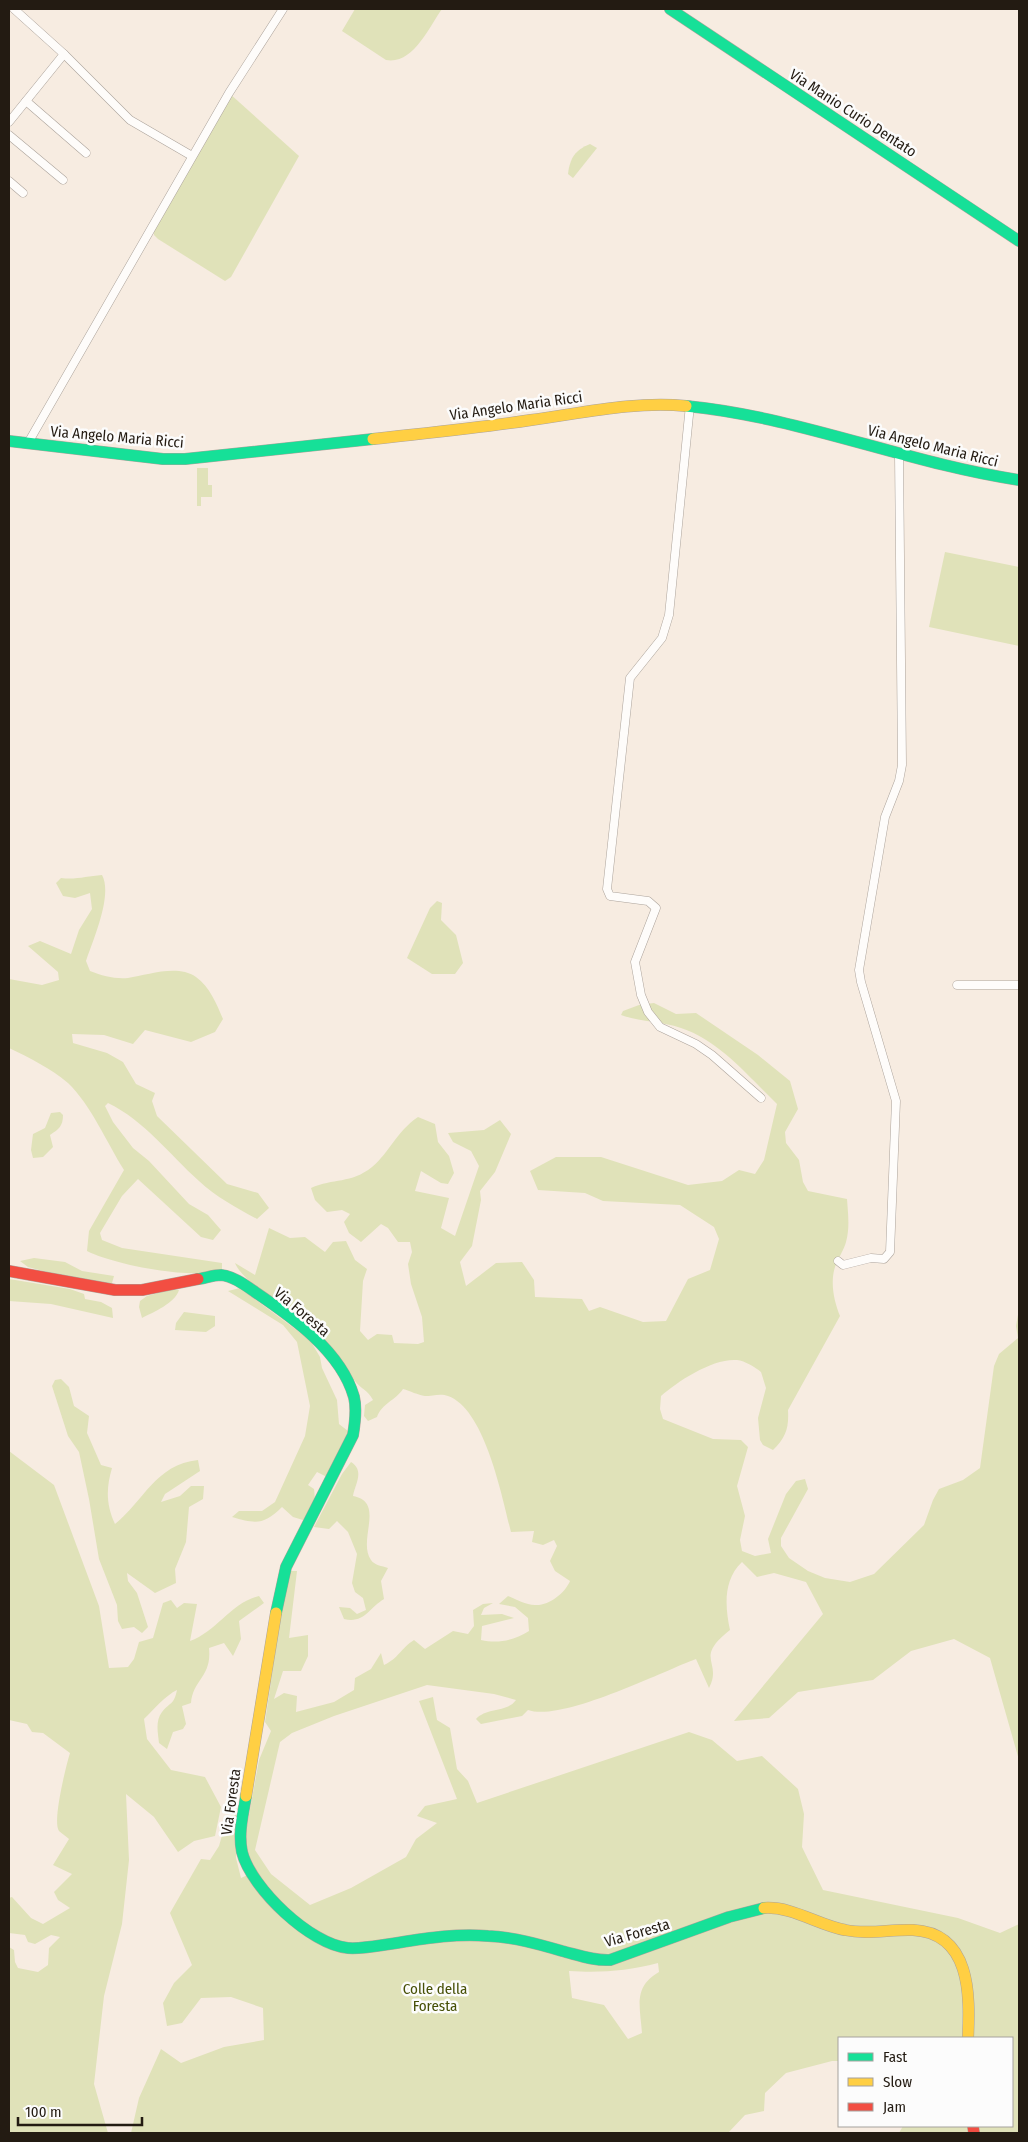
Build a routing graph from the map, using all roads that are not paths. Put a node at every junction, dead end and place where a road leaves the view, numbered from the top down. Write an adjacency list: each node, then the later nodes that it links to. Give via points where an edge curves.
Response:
1 (14, 9): 4 (street)
2 (283, 9): 9 (street)
3 (670, 9): 13 (main road, Via Manio Curio Dentato)
4 (64, 54): 5 (street); 9 (street, via 130,120)
5 (26, 101): 6 (street); 8 (street)
6 (9, 122)
7 (9, 135): 10 (street)
8 (86, 153)
9 (192, 156): 16 (street)
10 (63, 180)
11 (9, 181): 12 (street)
12 (23, 193)
13 (1019, 241)
14 (690, 405): 16 (main road, Via Angelo Maria Ricci, via 630,406 490,426 185,459); 17 (main road, Via Angelo Maria Ricci, via 785,422); 21 (street, via 669,615 659,643 630,678 607,892 610,896 648,900 656,908 635,962 641,994 654,1021 712,1054)
15 (9, 441): 16 (main road, Via Angelo Maria Ricci)
16 (28, 443)
17 (899, 454): 18 (main road, Via Angelo Maria Ricci, via 988,477); 22 (street, via 902,765 885,817 859,970 896,1101 890,1252 884,1259 871,1258 843,1265)
18 (1019, 480)
19 (957, 984): 20 (street)
20 (1019, 985)
21 (761, 1098)
22 (838, 1261)
23 (9, 1270): 24 (main road, Via Foresta, via 115,1290 142,1290 220,1275 232,1278 298,1324 319,1343 353,1395 356,1413 352,1435 286,1567 280,1589 240,1834 241,1853 248,1871 281,1908 313,1934 336,1945 355,1948 479,1935 517,1939 607,1960 727,1918 772,1907 848,1931 916,1930 942,1937 956,1949 965,1977 970,2002)
24 (968, 2037)

